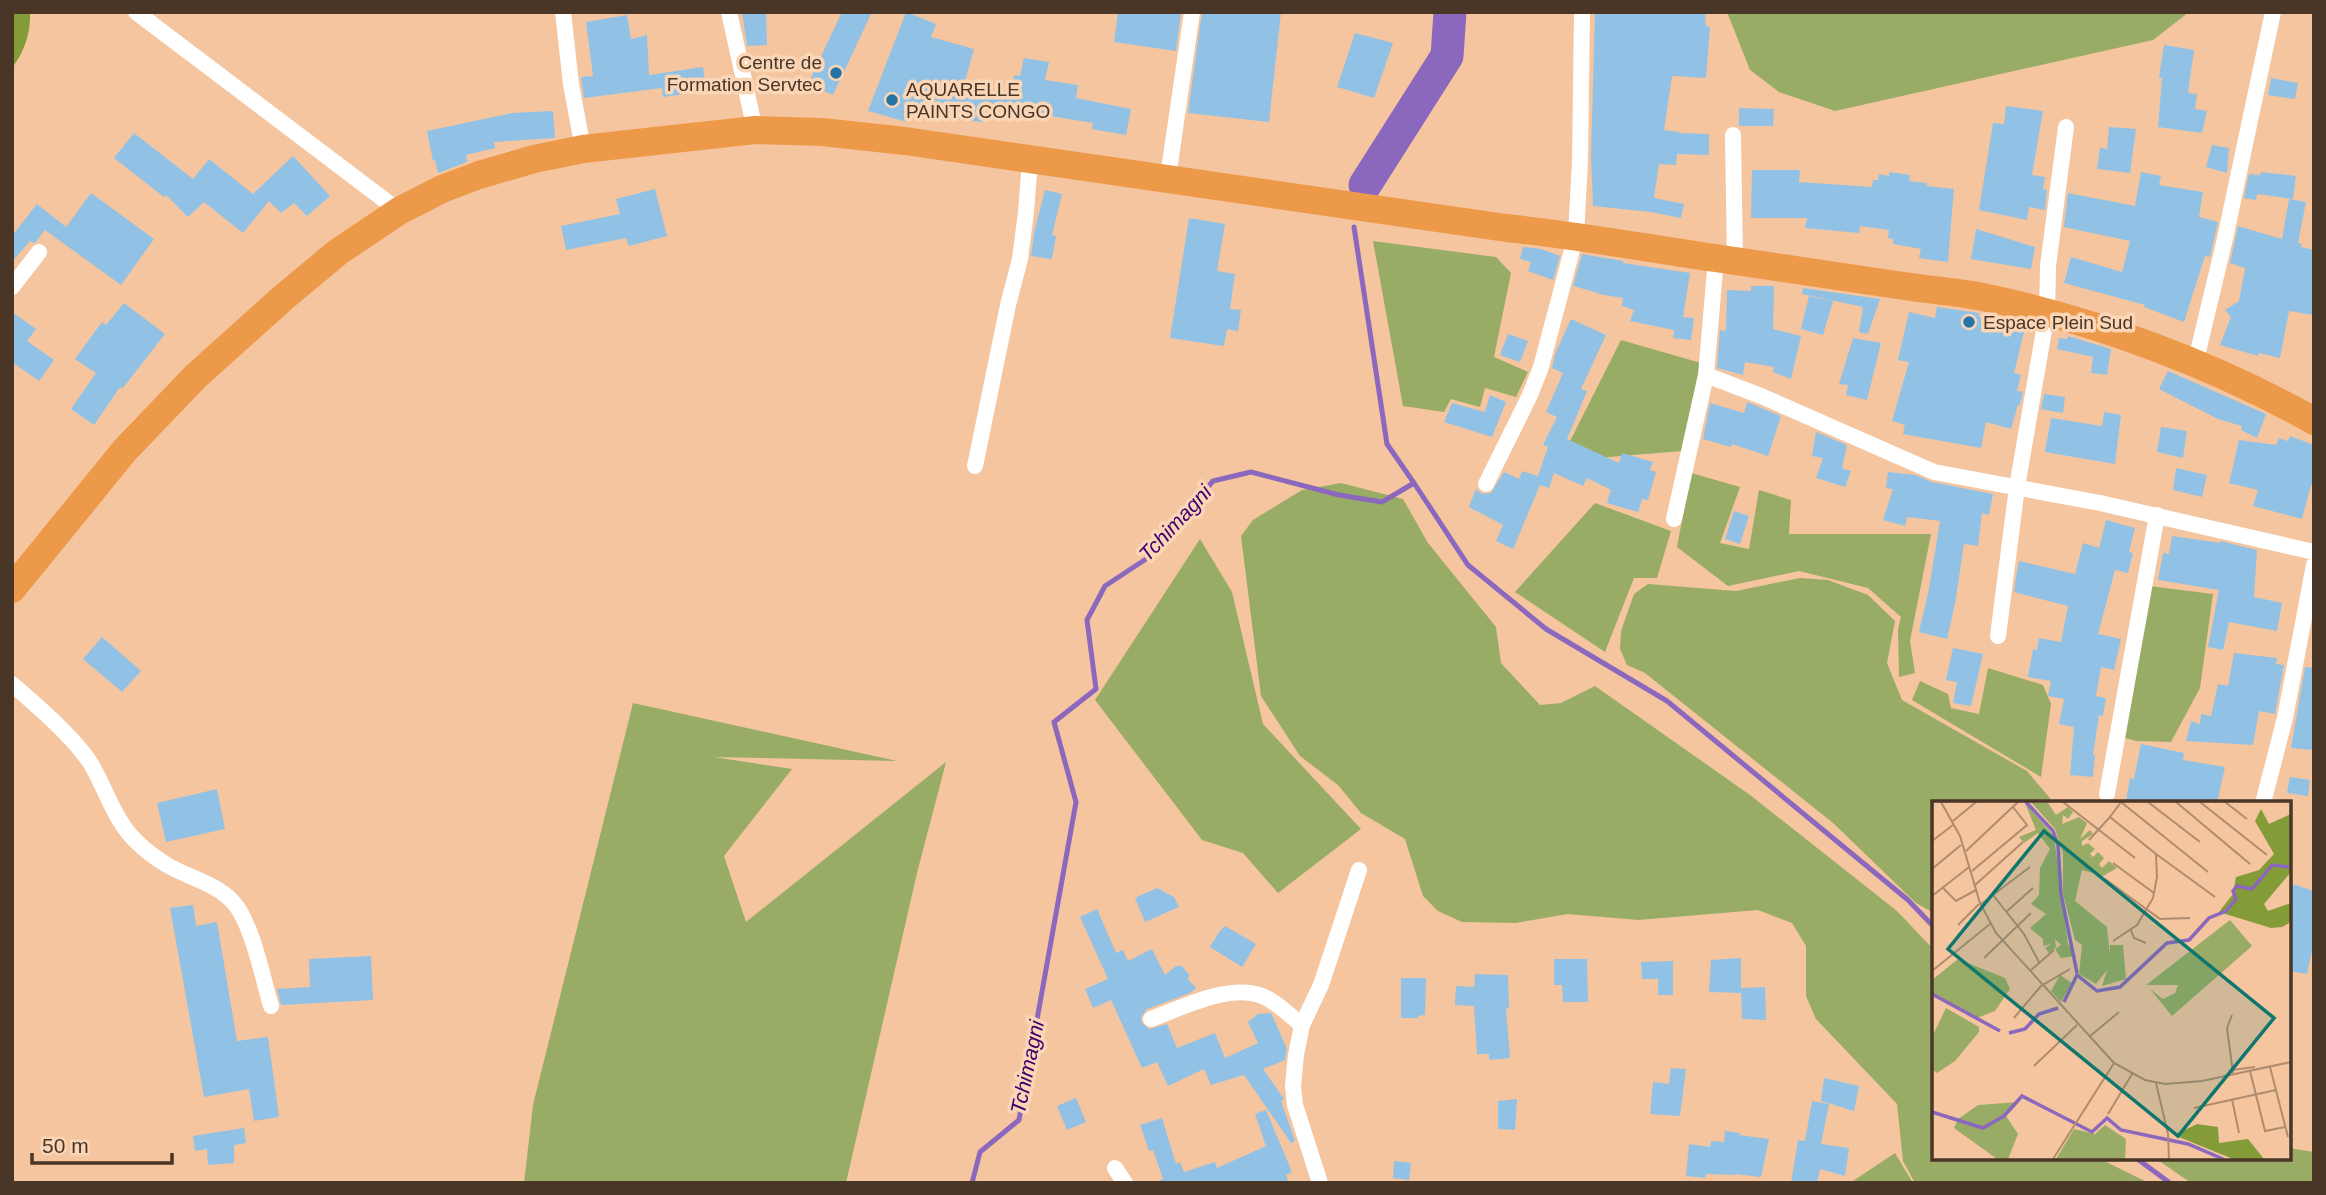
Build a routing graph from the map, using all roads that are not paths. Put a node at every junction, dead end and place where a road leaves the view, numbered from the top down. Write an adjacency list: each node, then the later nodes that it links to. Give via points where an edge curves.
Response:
1 (136, 12): 13 (street)
2 (563, 12): 10 (street)
3 (729, 12): 8 (street)
4 (1192, 12): 12 (street)
5 (1581, 12): 14 (street)
6 (2273, 12): 19 (street)
7 (2066, 127): 18 (street, via 2048,266)
8 (755, 130): 10 (highway); 11 (highway, via 905,141)
9 (1733, 135): 16 (street)
10 (583, 149): 13 (highway, via 479,175)
11 (1030, 160): 12 (highway); 22 (street, via 1020,259)
12 (1168, 177): 14 (highway)
13 (399, 211): 29 (highway, via 329,260 196,376 125,450)
14 (1576, 235): 16 (highway); 23 (street, via 1541,367)
15 (39, 252): 17 (street)
16 (1725, 260): 18 (highway, via 1981,297); 20 (street)
17 (12, 286)
18 (2047, 313): 19 (highway); 24 (street)
19 (2195, 364): 21 (highway)
20 (1706, 375): 24 (street, via 1934,472); 26 (street)
21 (2314, 421)
22 (975, 466)
23 (1486, 484)
24 (2017, 487): 25 (street); 30 (street)
25 (2157, 515): 27 (street); 32 (street)
26 (1674, 519)
27 (2314, 552)
28 (2314, 565): 33 (street, via 2285,718)
29 (12, 589)
30 (1998, 636)
31 (12, 684): 35 (street, via 89,762 136,842 232,900 247,927)
32 (2107, 794)
33 (2264, 801)
34 (1359, 870): 37 (street, via 1321,985)
35 (271, 1006)
36 (1151, 1019): 37 (street, via 1211,997 1248,992 1264,996)
37 (1302, 1025): 40 (street, via 1293,1086 1295,1105)
38 (1115, 1168): 39 (street)
39 (1125, 1183)
40 (1320, 1183)

